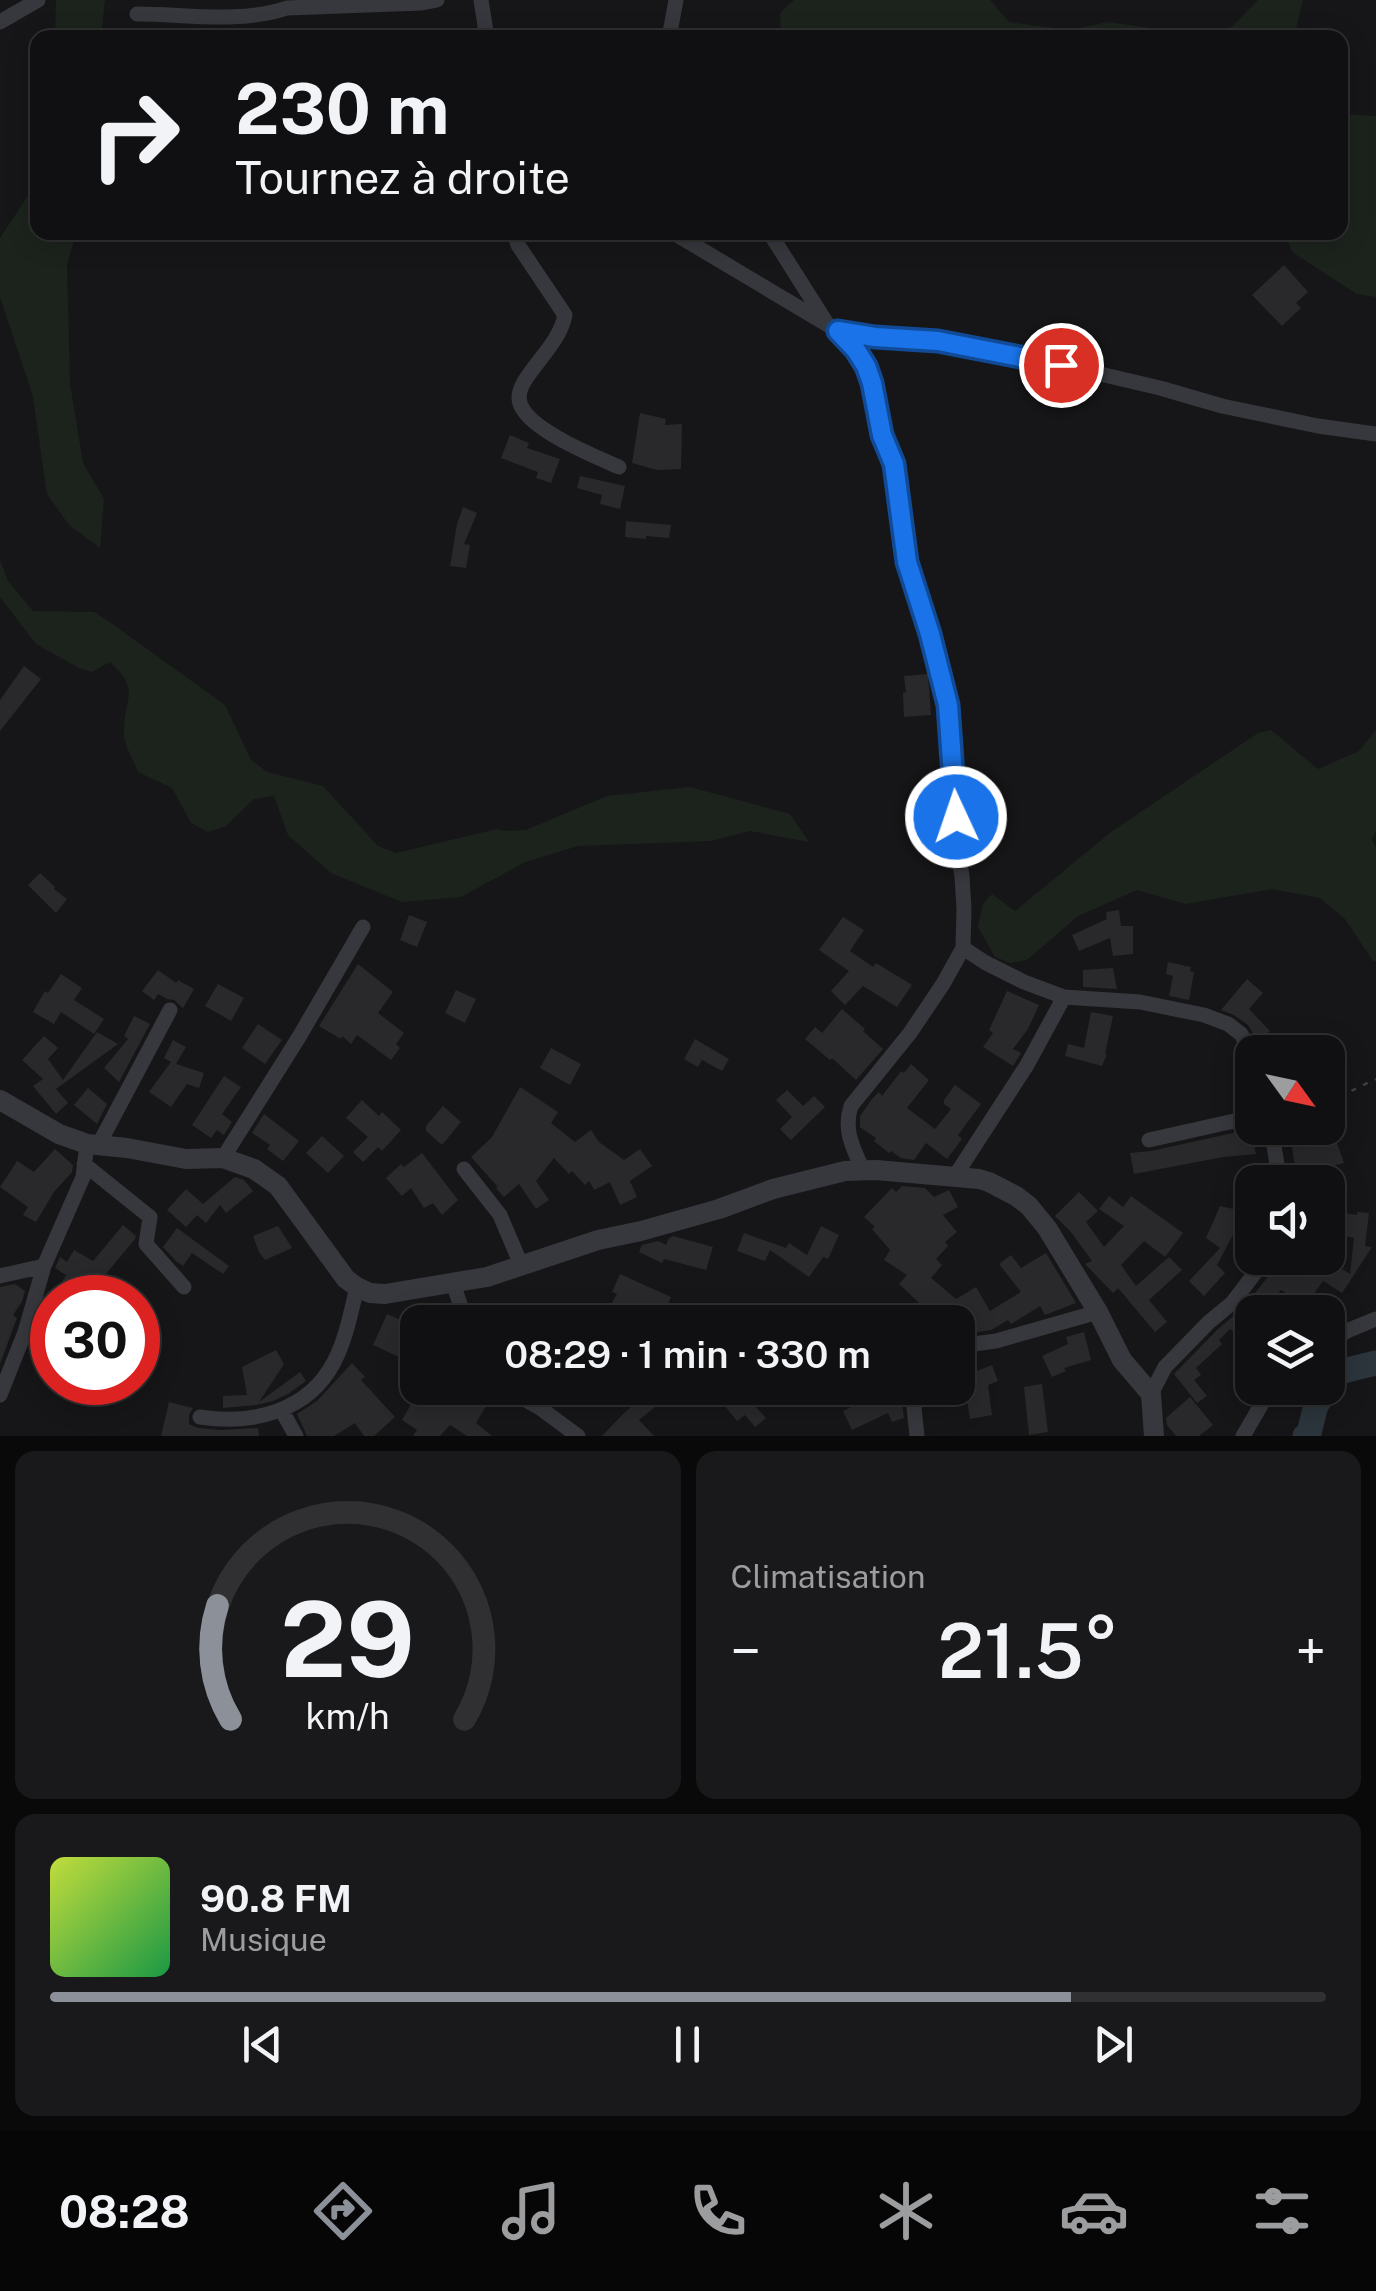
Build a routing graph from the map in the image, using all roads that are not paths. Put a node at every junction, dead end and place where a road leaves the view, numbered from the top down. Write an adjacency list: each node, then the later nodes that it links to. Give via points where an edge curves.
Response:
1 (38, 0): 6 (street)
2 (437, 0): 5 (street, via 238,16)
3 (480, 0): 7 (street)
4 (676, 0): 8 (street)
5 (137, 14)
6 (0, 22)
7 (486, 30)
8 (670, 30)
9 (516, 240): 14 (street, via 565,316 518,398 540,426)
10 (686, 240): 12 (street)
11 (775, 240): 12 (street)
12 (834, 328): 13 (street, via 1028,357 1222,406); 16 (street, via 856,350 872,383 894,464 907,562 948,705)
13 (1376, 434)
14 (619, 467)
15 (363, 927): 24 (street)
16 (964, 948): 17 (street); 26 (street, via 910,1033 851,1106 849,1138)
17 (1064, 997): 19 (street, via 1204,1015); 27 (street)
18 (170, 1010): 23 (street)
19 (1242, 1035)
20 (0, 1100): 23 (street)
21 (1235, 1121): 22 (street)
22 (1149, 1140)
23 (90, 1150): 24 (street); 28 (street); 33 (street, via 150,1217 146,1244)
24 (223, 1158): 34 (street, via 278,1186)
25 (464, 1170): 29 (street, via 500,1215)
26 (863, 1170): 27 (street); 29 (street, via 774,1189)
27 (955, 1176): 36 (street, via 989,1182 1029,1206)
28 (44, 1266): 31 (street); 40 (street)
29 (522, 1266): 32 (street)
30 (1252, 1275): 41 (street, via 1165,1367)
31 (0, 1276)
32 (453, 1284): 34 (street, via 384,1294); 35 (street)
33 (184, 1287)
34 (357, 1288): 45 (street, via 333,1364 302,1399)
35 (460, 1305)
36 (1098, 1312): 39 (street); 41 (street, via 1122,1360)
37 (1376, 1319): 38 (street)
38 (1345, 1332)
39 (975, 1344)
40 (0, 1394)
41 (1150, 1394): 50 (street)
42 (535, 1405): 48 (street)
43 (914, 1405): 49 (street)
44 (1261, 1405): 51 (street)
45 (282, 1410): 46 (street, via 250,1418); 47 (street)
46 (200, 1417)
47 (296, 1436)
48 (578, 1436)
49 (917, 1436)
50 (1154, 1436)
51 (1243, 1436)

